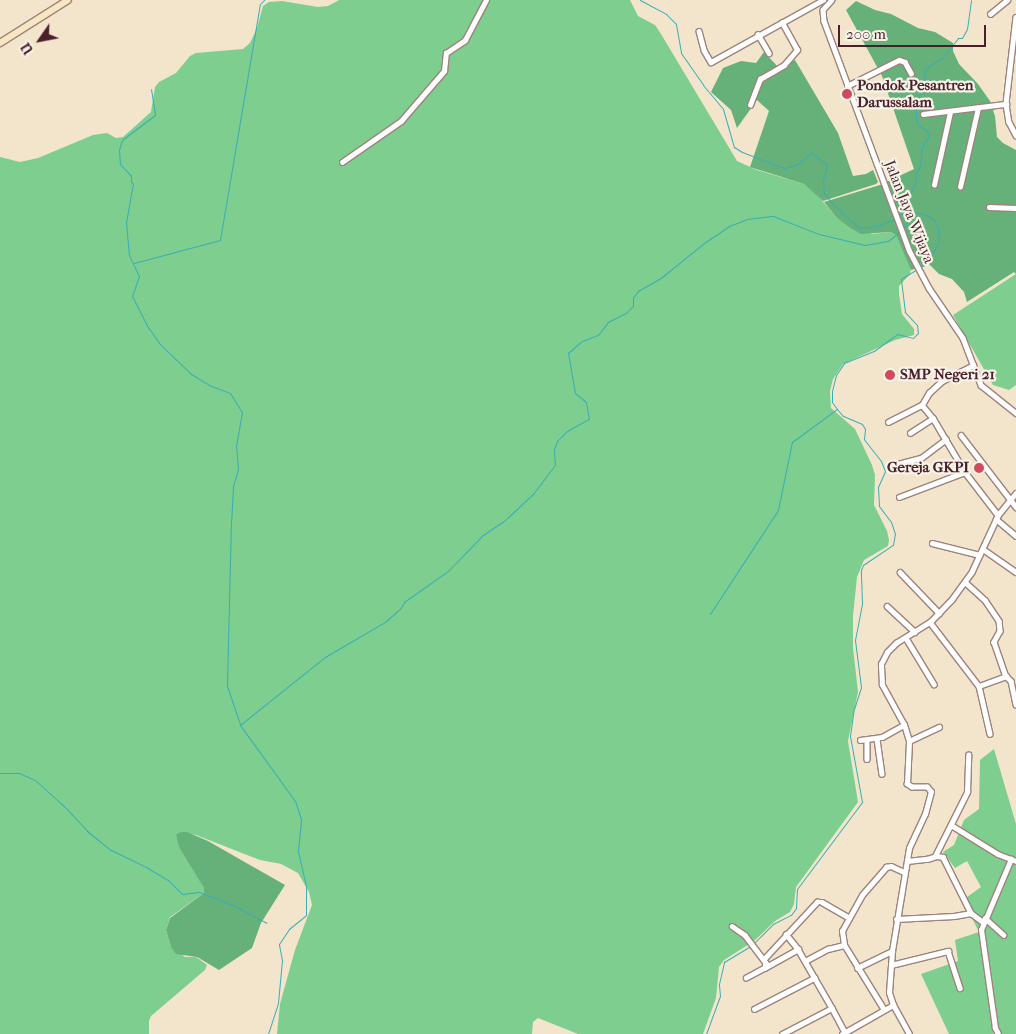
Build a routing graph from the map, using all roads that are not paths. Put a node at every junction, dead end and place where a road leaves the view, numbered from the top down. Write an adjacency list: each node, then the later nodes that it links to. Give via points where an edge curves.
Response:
1 (68, 0): 9 (street)
2 (486, 0): 26 (street, via 465,40 446,53 444,71 401,121)
3 (823, 0): 8 (street)
4 (832, 0): 17 (street, Jalan Jaya Wijaya, via 822,15)
5 (1007, 0): 6 (street)
6 (990, 14)
7 (1016, 17): 13 (street)
8 (782, 23): 11 (street); 19 (street, via 797,51 784,65 760,78)
9 (30, 25): 12 (street); 14 (street)
10 (700, 31): 11 (street, via 704,50 711,62)
11 (758, 34): 15 (street)
12 (0, 38)
13 (1014, 38): 18 (street)
14 (0, 43)
15 (769, 53)
16 (911, 73): 17 (street, via 899,60)
17 (847, 86): 31 (street, Jalan Jaya Wijaya, via 916,264 963,338)
18 (1006, 104): 20 (street); 24 (street)
19 (750, 105)
20 (978, 108): 21 (street); 28 (street)
21 (950, 112): 22 (street); 27 (street)
22 (923, 114)
23 (1016, 119): 24 (street)
24 (1009, 122): 25 (street)
25 (1016, 135)
26 (342, 162)
27 (934, 185)
28 (960, 187)
29 (989, 206): 30 (street)
30 (1016, 208)
31 (973, 365): 32 (street, via 942,381); 33 (street, Jalan Jaya Wijaya, via 984,389)
32 (922, 405): 34 (street); 35 (street)
33 (1016, 413)
34 (933, 418): 36 (street); 38 (street)
35 (888, 422)
36 (910, 433)
37 (961, 435): 43 (street)
38 (946, 439): 39 (street, via 921,458); 40 (street)
39 (894, 465)
40 (965, 472): 42 (street); 45 (street)
41 (1016, 494): 43 (street)
42 (900, 497)
43 (1010, 502): 44 (street); 45 (street)
44 (1016, 507)
45 (997, 517): 46 (street); 48 (street)
46 (1016, 536)
47 (932, 543): 49 (street)
48 (983, 549): 49 (street); 51 (street)
49 (980, 555): 52 (street)
50 (900, 572): 54 (street)
51 (1016, 572)
52 (965, 582): 54 (street); 58 (street, via 985,600 999,621 1000,631 994,642)
53 (887, 606): 56 (street)
54 (939, 613): 55 (street)
55 (930, 622): 56 (street); 60 (street)
56 (915, 632): 57 (street)
57 (906, 638): 59 (street); 62 (street, via 887,652 880,673 886,695)
58 (1006, 676): 60 (street); 61 (street, via 1011,681)
59 (934, 684)
60 (979, 686): 64 (street)
61 (1016, 704)
62 (904, 725): 65 (street); 68 (street)
63 (939, 727): 68 (street)
64 (990, 734)
65 (877, 739): 67 (street); 71 (street)
66 (860, 740): 67 (street)
67 (867, 740): 70 (street)
68 (909, 741): 74 (street, via 907,782 912,787 926,787 931,794)
69 (968, 755): 72 (street, via 967,792)
70 (867, 760)
71 (882, 774)
72 (951, 825): 73 (street); 75 (street, via 998,854)
73 (935, 856): 74 (street); 77 (street, via 946,861)
74 (907, 860): 76 (street)
75 (1014, 860): 80 (street)
76 (904, 872): 78 (street, via 887,866); 79 (street)
77 (971, 913): 79 (street); 80 (street)
78 (848, 917): 82 (street, via 818,901); 84 (street, via 842,931)
79 (896, 919): 86 (street)
80 (984, 920): 83 (street); 102 (street, via 981,930)
81 (732, 926): 87 (street)
82 (786, 934): 85 (street); 87 (street)
83 (1004, 935)
84 (844, 946): 88 (street, via 828,949); 91 (street)
85 (798, 948): 88 (street); 90 (street)
86 (892, 951): 89 (street); 91 (street)
87 (764, 959): 90 (street)
88 (805, 961): 93 (street)
89 (891, 965): 94 (street, via 948,951); 95 (street, via 889,993)
90 (766, 967): 92 (street)
91 (857, 968): 98 (street)
92 (746, 978)
93 (814, 978): 96 (street); 97 (street)
94 (960, 988)
95 (893, 1005): 98 (street); 101 (street)
96 (832, 1008): 99 (street); 100 (street)
97 (754, 1009)
98 (884, 1010): 99 (street)
99 (844, 1033)
100 (782, 1034)
101 (909, 1034)
102 (998, 1034)

